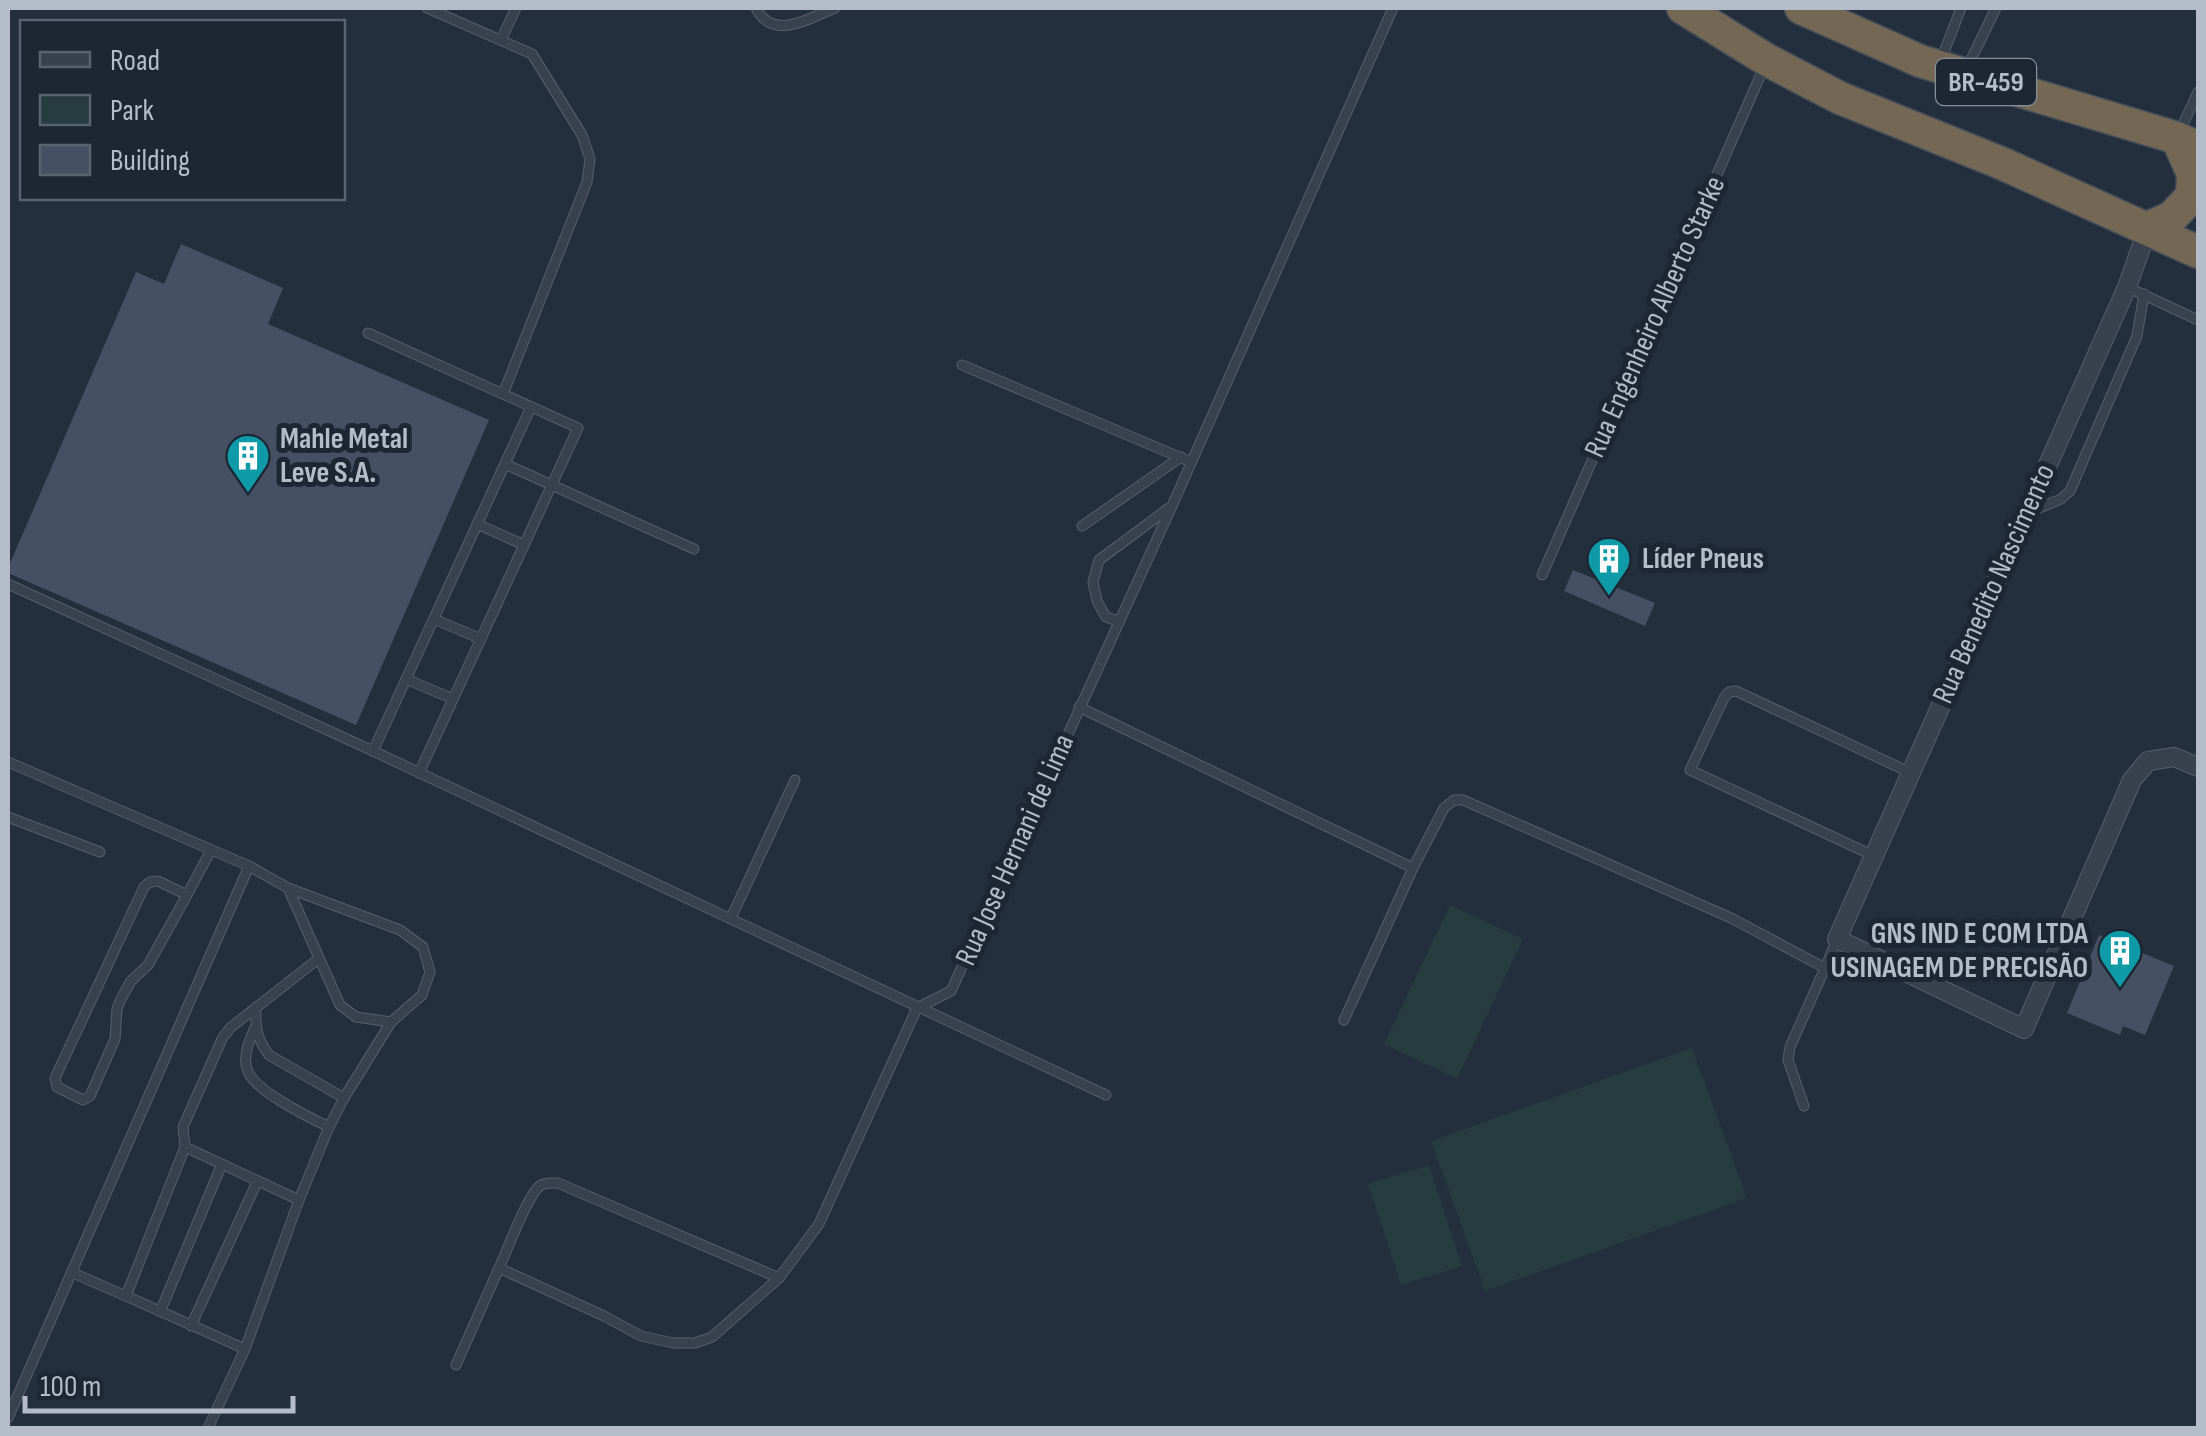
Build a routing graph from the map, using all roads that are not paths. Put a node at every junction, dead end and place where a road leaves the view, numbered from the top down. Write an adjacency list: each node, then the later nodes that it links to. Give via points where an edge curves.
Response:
1 (427, 8): 10 (lane)
2 (516, 8): 10 (lane)
3 (756, 8): 4 (lane, via 769,23 786,28)
4 (835, 8)
5 (1393, 8): 23 (lane, Rua Jose Hernani de Lima)
6 (1683, 8): 11 (highway, BR-459)
7 (1801, 8): 12 (highway, BR-459)
8 (1961, 8): 12 (lane)
9 (1996, 8): 12 (lane)
10 (501, 40): 21 (lane, via 532,54 590,159 587,182)
11 (1767, 60): 15 (highway, BR-459, via 1840,98); 32 (lane, Rua Engenheiro Alberto Starke)
12 (1951, 71): 14 (highway, BR-459)
13 (2198, 92): 14 (lane)
14 (2188, 143): 15 (highway, via 2192,196 2172,217)
15 (2148, 228): 16 (highway, BR-459); 17 (street, Rua Benedito Nascimento)
16 (2198, 252)
17 (2135, 291): 18 (lane); 27 (street, Rua Benedito Nascimento); 27 (lane, via 2137,336 2070,491)
18 (2198, 320)
19 (368, 333): 21 (lane)
20 (962, 365): 23 (lane)
21 (504, 394): 22 (lane)
22 (531, 407): 24 (lane); 25 (lane, via 578,428)
23 (1186, 459): 26 (lane, Rua Jose Hernani de Lima); 29 (lane)
24 (505, 464): 25 (lane); 28 (lane)
25 (552, 485): 30 (lane); 31 (lane)
26 (1172, 506): 35 (lane, Rua Jose Hernani de Lima); 35 (lane, via 1099,560 1097,601 1106,617)
27 (2025, 514): 44 (street, Rua Benedito Nascimento)
28 (477, 524): 30 (lane); 34 (lane)
29 (1082, 526)
30 (524, 545): 36 (lane)
31 (694, 549)
32 (1542, 575)
33 (8, 584): 40 (lane)
34 (434, 619): 36 (lane); 37 (lane)
35 (1118, 620): 39 (lane, Rua Jose Hernani de Lima)
36 (481, 639): 38 (lane)
37 (406, 679): 38 (lane); 40 (lane)
38 (453, 699): 43 (lane)
39 (1079, 707): 51 (lane); 59 (lane, Rua Jose Hernani de Lima, via 951,991)
40 (373, 751): 43 (lane)
41 (8, 762): 47 (lane)
42 (2198, 767): 55 (street, via 2174,757 2148,761 2132,780 2024,1029)
43 (420, 772): 54 (lane)
44 (1911, 773): 49 (street, Rua Benedito Nascimento); 49 (lane, via 1736,692 1724,698 1690,770)
45 (795, 780): 54 (lane)
46 (8, 816): 48 (lane)
47 (211, 850): 50 (lane); 53 (lane)
48 (100, 852)
49 (1874, 856): 55 (street, Rua Benedito Nascimento)
50 (249, 866): 52 (lane); 72 (lane)
51 (1413, 868): 57 (lane, via 1444,808 1464,800 1731,918); 60 (lane)
52 (288, 888): 56 (lane); 61 (lane, via 400,930 423,947 430,972 422,995)
53 (187, 895): 53 (lane, via 158,881 144,887 55,1078 57,1087 83,1100 90,1096 115,1039 121,999)
54 (731, 918): 59 (lane)
55 (1838, 939): 57 (lane)
56 (318, 960): 58 (lane); 61 (lane, via 340,1005 356,1017)
57 (1825, 968): 65 (lane, via 1788,1060)
58 (256, 1007): 62 (lane); 67 (lane, via 222,1040 183,1127)
59 (917, 1008): 63 (lane); 73 (lane, Rua Jose Hernani de Lima, via 819,1224)
60 (1344, 1020)
61 (391, 1022): 64 (lane)
62 (255, 1028): 64 (lane, via 269,1055); 66 (lane, via 246,1072 257,1086)
63 (1106, 1095)
64 (344, 1098): 66 (lane)
65 (1804, 1106)
66 (329, 1128): 70 (lane)
67 (185, 1147): 68 (lane); 74 (lane)
68 (222, 1164): 69 (lane); 75 (lane)
69 (257, 1182): 70 (lane); 76 (lane)
70 (299, 1200): 77 (lane)
71 (499, 1268): 73 (lane, Rua Jose Hernani de Lima, via 641,1336 673,1343 712,1337); 73 (lane, via 539,1186 558,1183); 78 (lane)
72 (72, 1273): 74 (lane); 79 (lane)
73 (779, 1278)
74 (126, 1296): 75 (lane)
75 (160, 1312): 76 (lane)
76 (191, 1326): 77 (lane)
77 (245, 1349): 80 (lane)
78 (456, 1365)
79 (8, 1418)
80 (208, 1428)

